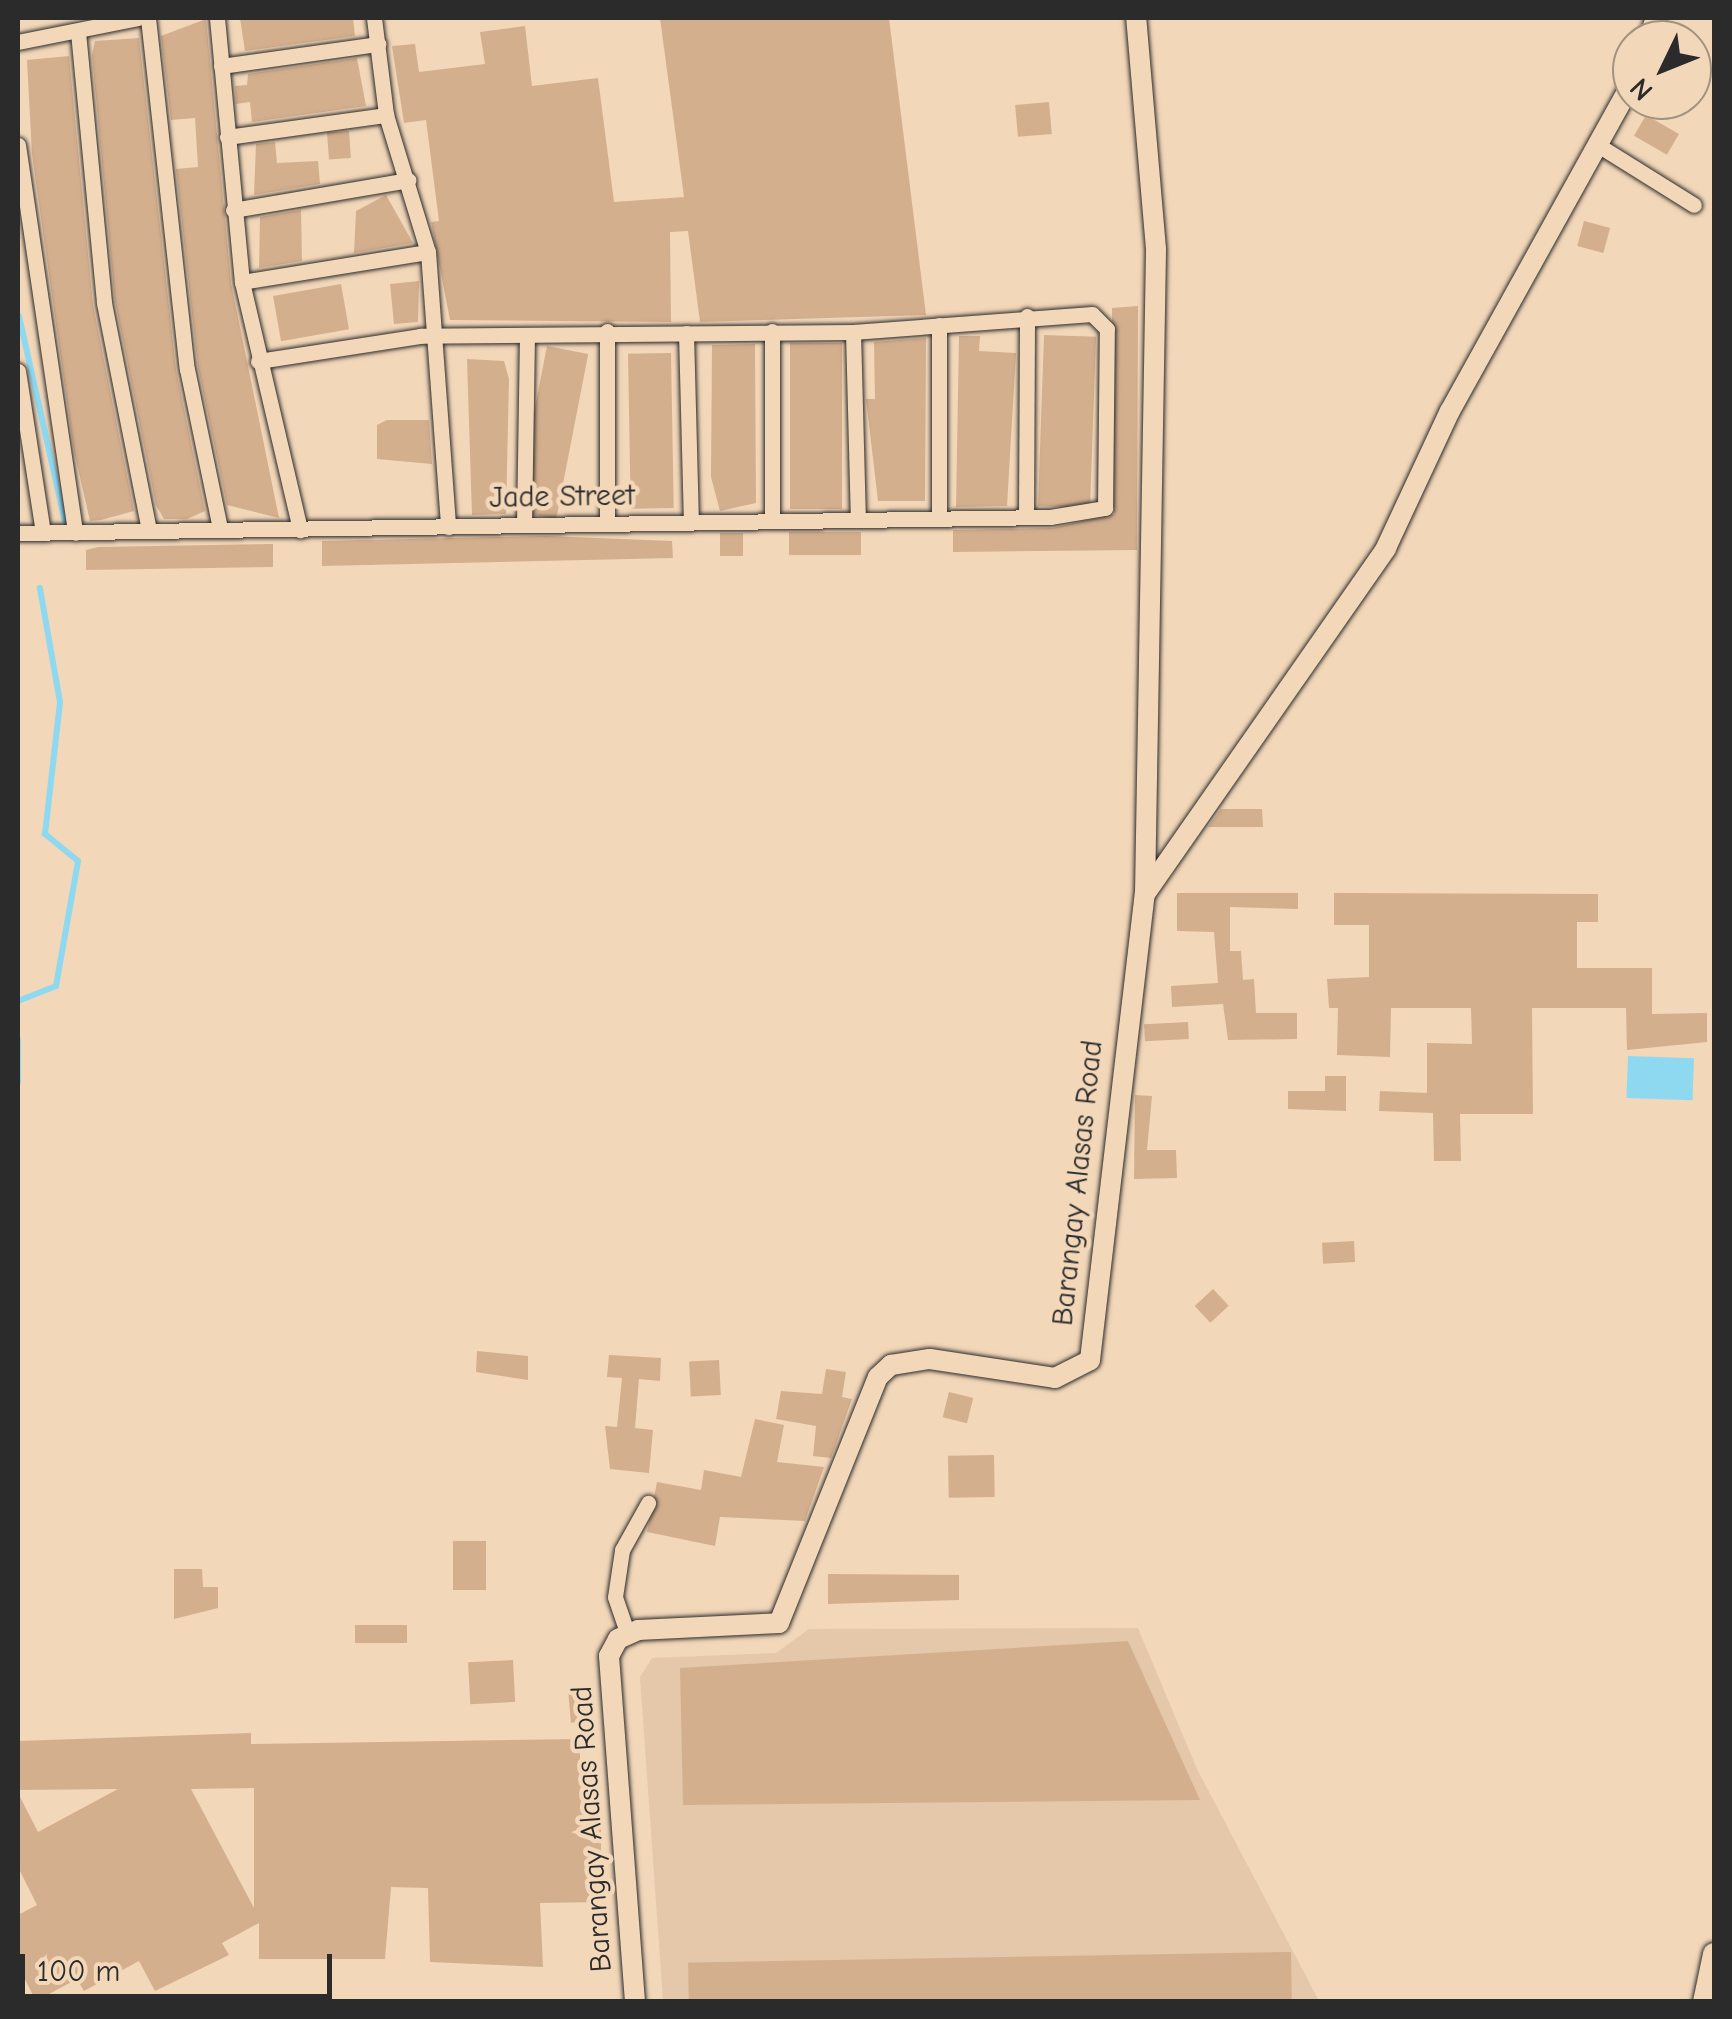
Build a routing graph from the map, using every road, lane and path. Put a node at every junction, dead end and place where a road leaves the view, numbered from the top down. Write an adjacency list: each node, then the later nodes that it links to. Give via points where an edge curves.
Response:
1 (138, 18): 6 (street)
2 (148, 18): 38 (street, via 186,369)
3 (217, 18): 9 (street)
4 (374, 18): 8 (street)
5 (1136, 18): 45 (street, via 1156,249)
6 (78, 32): 7 (street); 40 (street, via 104,303)
7 (18, 42)
8 (378, 44): 9 (street); 10 (street)
9 (221, 66): 12 (street)
10 (386, 114): 12 (street); 15 (street)
11 (1612, 119): 14 (street)
12 (227, 137): 17 (street)
13 (18, 145): 20 (street)
14 (1598, 145): 16 (street); 45 (street, via 1386,548)
15 (408, 180): 17 (street); 18 (street)
16 (1694, 205)
17 (233, 210): 19 (street)
18 (428, 252): 19 (street); 27 (street)
19 (242, 282): 29 (street)
20 (25, 296): 44 (street)
21 (1026, 316): 22 (street); 31 (street); 31 (street, Jade Street, via 1092,314 1105,324 1106,508)
22 (938, 325): 25 (street); 32 (street)
23 (607, 330): 26 (street); 28 (street); 36 (street)
24 (772, 331): 25 (street); 26 (street); 34 (street)
25 (853, 332): 33 (street)
26 (686, 333): 35 (street)
27 (430, 336): 28 (street); 29 (street); 39 (street)
28 (527, 337): 37 (street)
29 (258, 361): 41 (street)
30 (18, 371): 43 (street)
31 (1026, 517): 32 (street, Jade Street)
32 (940, 518): 33 (street, Jade Street)
33 (858, 520): 34 (street, Jade Street)
34 (772, 521): 35 (street, Jade Street)
35 (692, 522): 36 (street, Jade Street)
36 (607, 523): 37 (street, Jade Street)
37 (524, 525): 39 (street, Jade Street)
38 (220, 528): 40 (street, Jade Street); 41 (street, Jade Street)
39 (448, 528): 41 (street, Jade Street)
40 (148, 530): 44 (street, Jade Street)
41 (300, 530)
42 (18, 533): 43 (street, Jade Street)
43 (43, 533): 44 (street, Jade Street)
44 (75, 533)
45 (1146, 894): 47 (street, Barangay Alasas Road, via 1090,1360 1055,1378 930,1359 891,1365 878,1376 780,1623)
46 (648, 1503): 47 (street, via 622,1550 615,1597)
47 (628, 1635): 49 (street, Barangay Alasas Road, via 610,1656)
48 (1714, 1954): 50 (main road)
49 (635, 2002)
50 (1704, 2002)

